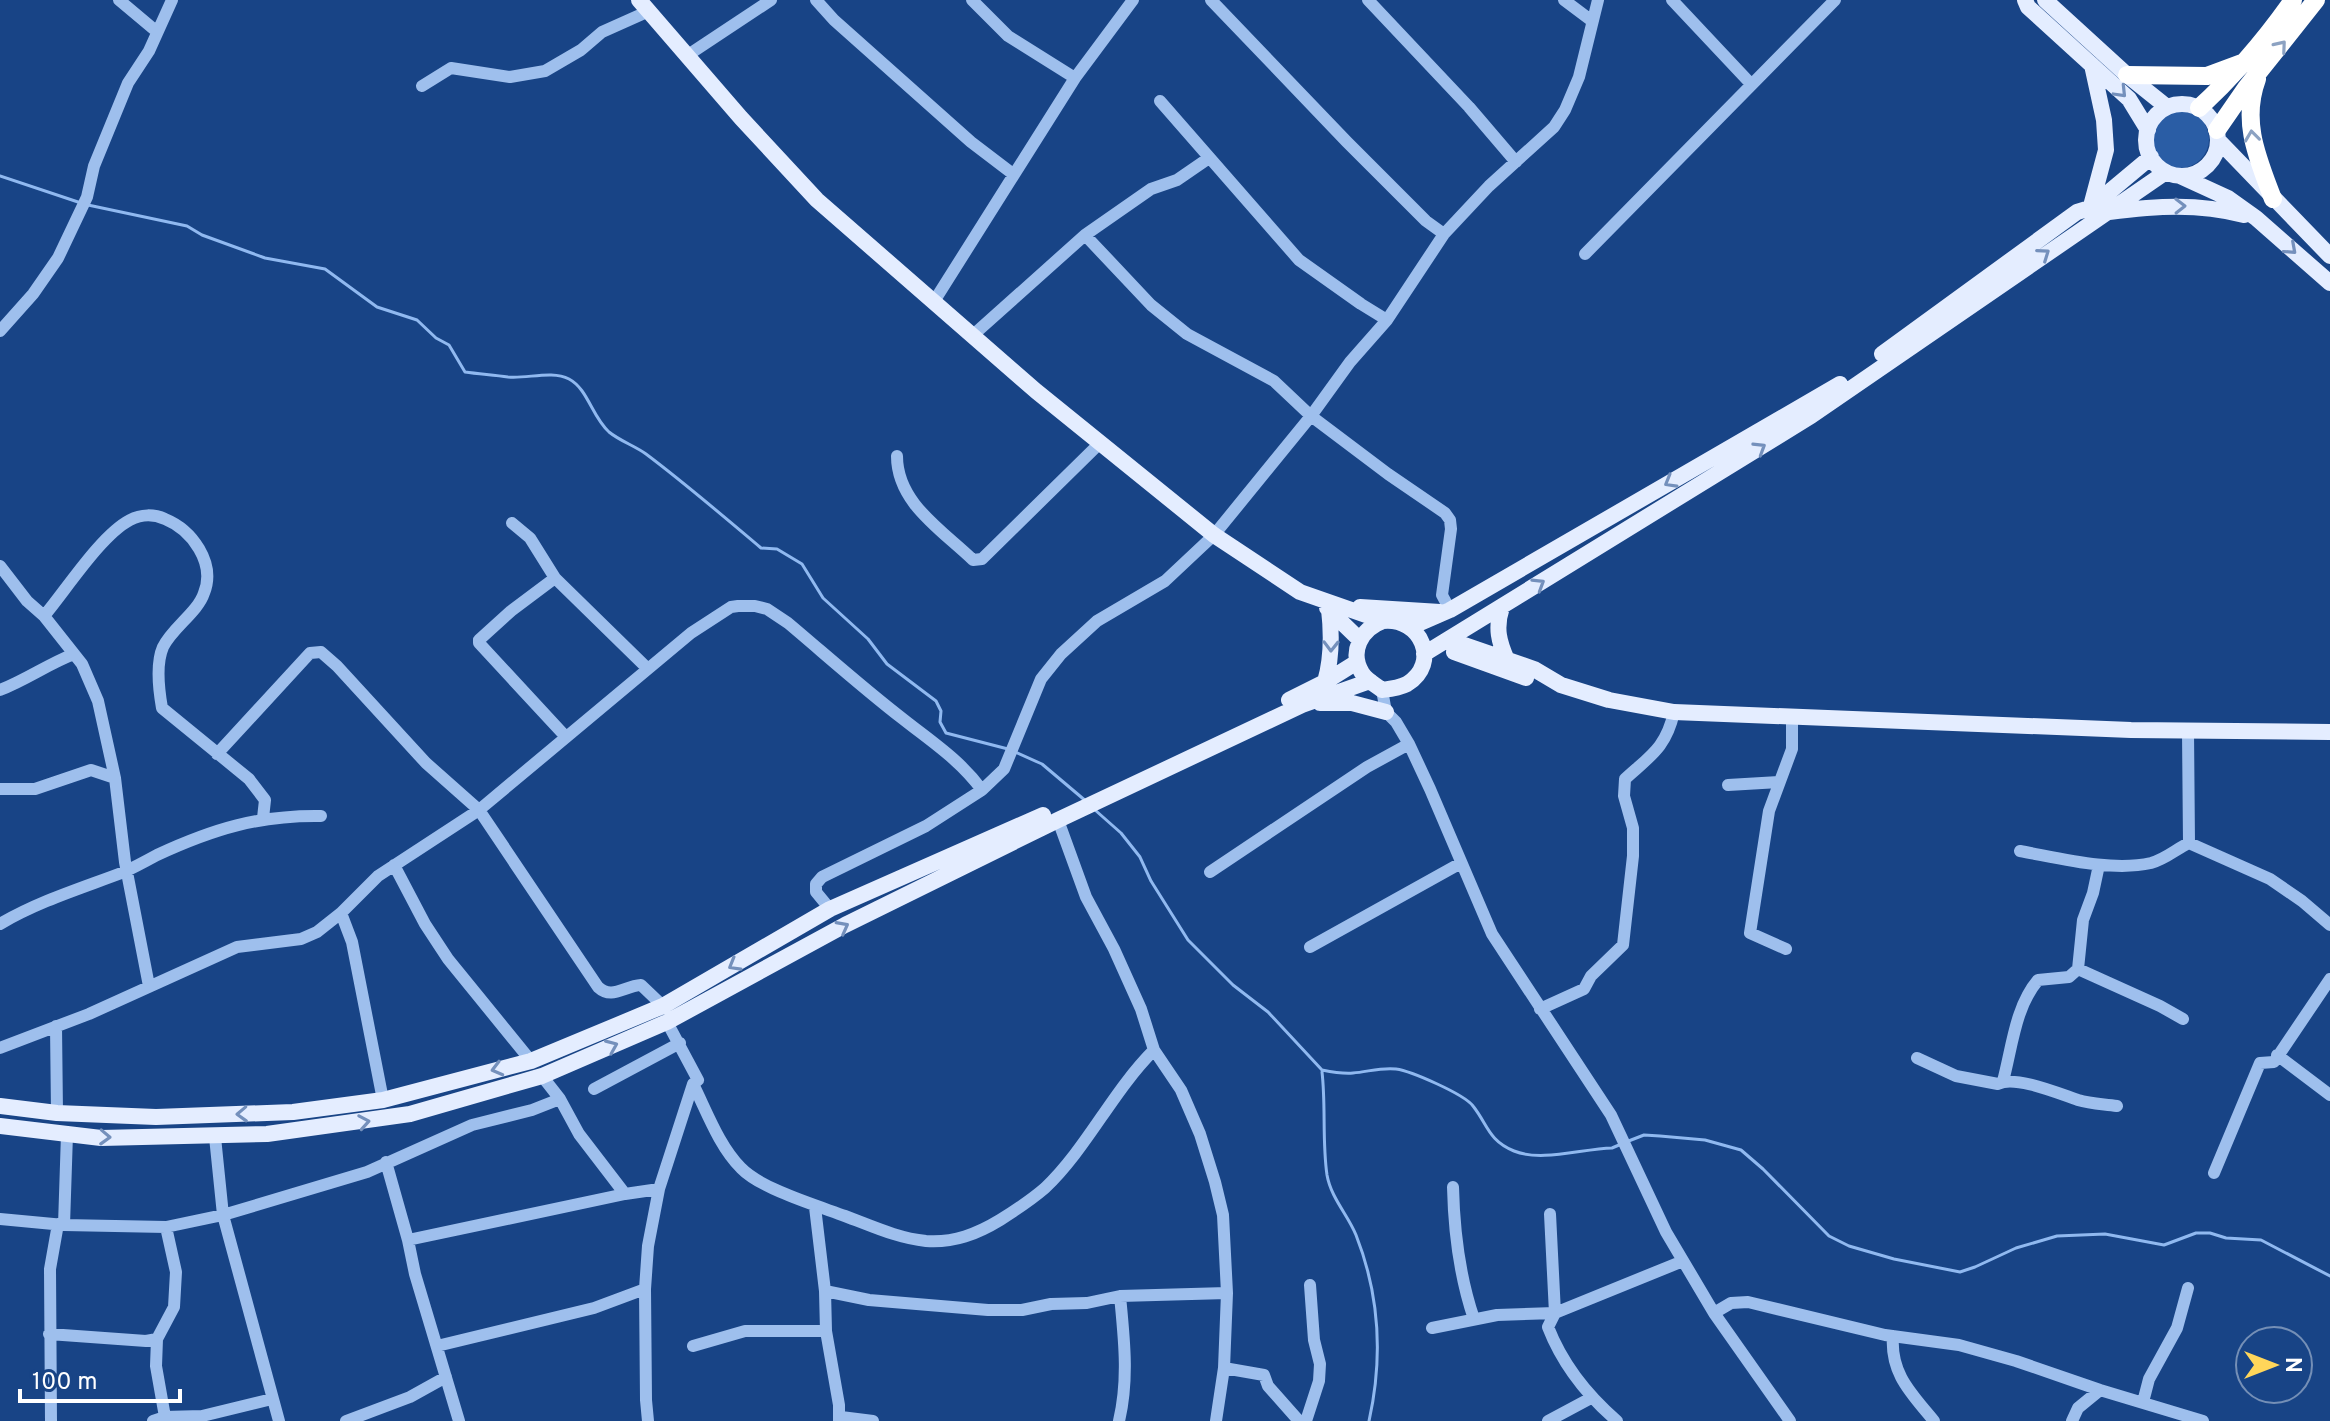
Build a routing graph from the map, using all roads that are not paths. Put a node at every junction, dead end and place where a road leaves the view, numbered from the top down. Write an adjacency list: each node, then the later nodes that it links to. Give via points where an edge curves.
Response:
1 (119, 0): 19 (street)
2 (172, 0): 19 (street)
3 (771, 0): 20 (street)
4 (816, 0): 35 (street)
5 (972, 0): 24 (street, via 1008,36)
6 (1133, 0): 24 (street)
7 (1211, 0): 40 (street, via 1400,196)
8 (1368, 0): 34 (street)
9 (1564, 0): 18 (street)
10 (1598, 0): 18 (street)
11 (1672, 0): 25 (street)
12 (1835, 0): 25 (street)
13 (2025, 0): 21 (main road)
14 (2045, 0): 23 (main road)
15 (2293, 0): 22 (highway)
16 (2316, 0): 22 (highway, one-way to 16)
17 (644, 5): 20 (main road); 26 (street, via 545,71 510,77 451,68)
18 (1592, 21): 34 (street, via 1565,110)
19 (156, 31): 47 (street, via 128,83 80,213 47,276)
20 (688, 55): 45 (main road, via 817,200)
21 (2092, 63): 30 (main road, one-way to 30, via 2129,99); 38 (main road, via 2106,150)
22 (2252, 66): 23 (highway, via 2207,76); 29 (highway); 31 (highway); 37 (highway, one-way to 22, via 2251,135)
23 (2127, 75): 28 (main road)
24 (1075, 78): 35 (street)
25 (1751, 84): 42 (street)
26 (422, 86)
27 (1160, 101): 33 (street)
28 (2167, 107): 29 (main road); 30 (main road)
29 (2199, 108): 31 (main road)
30 (2148, 130): 32 (main road)
31 (2218, 135): 36 (main road, via 2202,170); 37 (main road)
32 (2151, 157): 36 (main road); 38 (main road)
33 (1209, 158): 41 (street, via 1177,180 1151,189); 46 (street, via 1299,260)
34 (1516, 162): 40 (street)
35 (1013, 174): 45 (street)
36 (2173, 174): 38 (main road); 39 (main road, via 2228,198)
37 (2273, 199): 43 (main road)
38 (2097, 210): 39 (main road, one-way to 39, via 2193,205); 57 (main road, one-way to 38, via 1811,416); 58 (main road, one-way to 58, via 2077,212 1840,384)
39 (2256, 218): 44 (main road, one-way to 44)
40 (1444, 234): 46 (street)
41 (1085, 235): 48 (street); 49 (street, via 1151,305 1187,334 1274,381)
42 (1585, 254)
43 (2330, 256)
44 (2330, 283)
45 (933, 303): 48 (main road)
46 (1387, 320): 49 (street)
47 (0, 331)
48 (972, 336): 50 (main road)
49 (1311, 416): 53 (street); 58 (street, via 1450,520 1442,595)
50 (1100, 443): 51 (street, via 978,560 927,520 902,485); 53 (main road)
51 (897, 456)
52 (512, 523): 55 (street, via 530,538)
53 (1214, 535): 56 (main road); 85 (street, via 1165,581 1097,621 1061,654 1041,679 1004,769)
54 (0, 566): 59 (street)
55 (555, 578): 67 (street); 78 (street, via 479,643)
56 (1329, 605): 58 (main road); 60 (main road); 62 (main road); 69 (main road, one-way to 69, via 1331,651)
57 (1502, 607): 63 (main road); 65 (main road, via 1499,639)
58 (1448, 611): 61 (main road)
59 (44, 616): 64 (street); 80 (street, via 131,518 167,519 190,534 205,562 204,594 162,648 161,704)
60 (1383, 621): 61 (main road); 62 (main road)
61 (1411, 627): 63 (main road)
62 (1360, 640): 66 (main road)
63 (1437, 646): 65 (main road); 68 (main road, via 1527,678); 70 (main road, via 1415,678 1400,687)
64 (74, 654): 71 (street); 81 (street, via 98,701)
65 (1507, 660): 68 (main road)
66 (1357, 662): 69 (main road); 70 (main road)
67 (647, 668): 78 (street); 85 (street, via 731,607 767,609 939,745)
68 (1544, 677): 74 (main road, via 1609,700)
69 (1325, 682): 86 (main road)
70 (1376, 686): 72 (main road); 73 (street)
71 (0, 690)
72 (1302, 705): 73 (main road, via 1352,703); 86 (main road)
73 (1386, 712): 79 (street)
74 (1674, 712): 75 (main road); 107 (street, via 1669,735 1648,762 1625,779 1633,856 1623,945 1584,989)
75 (1792, 719): 76 (main road); 82 (street, via 1792,749)
76 (2188, 731): 77 (main road); 91 (street)
77 (2330, 732)
78 (566, 737): 87 (street)
79 (1409, 744): 93 (street); 97 (street)
80 (217, 754): 87 (street, via 310,653 321,652 426,763); 90 (street, via 260,791)
81 (115, 778): 84 (street, via 91,770 35,789); 96 (street)
82 (1779, 782): 83 (street); 103 (street, via 1769,811 1750,933)
83 (1728, 785)
84 (0, 789)
85 (982, 790): 98 (street, via 926,826 822,877 816,892)
86 (1103, 795): 89 (main road)
87 (479, 810): 94 (street); 108 (street, via 598,987 610,994 641,985)
88 (321, 816): 90 (street)
89 (1057, 816): 98 (main road); 108 (main road, one-way to 89); 113 (street, via 1086,897 1141,1009)
90 (263, 818): 96 (street, via 184,844)
91 (2189, 843): 95 (street, via 2149,863); 101 (street, via 2270,879)
92 (2020, 851): 95 (street)
93 (1461, 863): 102 (street); 107 (street, via 1492,934)
94 (394, 865): 99 (street); 116 (street, via 448,959)
95 (2099, 865): 104 (street, via 2083,920)
96 (127, 871): 100 (street, via 40,902); 106 (street)
97 (1210, 872)
98 (830, 909): 108 (main road, one-way to 108)
99 (341, 913): 106 (street, via 301,939 237,947); 123 (street, via 352,942)
100 (0, 924)
101 (2330, 925)
102 (1310, 947)
103 (1786, 949)
104 (2078, 969): 109 (street); 118 (street, via 2069,977 2038,980 2030,989)
105 (2330, 979): 114 (street)
106 (149, 986): 110 (street)
107 (1540, 1009): 142 (street, via 1611,1115)
108 (665, 1014): 111 (street); 116 (main road); 117 (main road, one-way to 108)
109 (2183, 1019)
110 (56, 1026): 112 (street); 126 (street)
111 (680, 1043): 119 (street, via 698,1080); 120 (street)
112 (0, 1048)
113 (1154, 1050): 135 (street, via 1046,1186 973,1235 943,1242 906,1238); 147 (street, via 1181,1090 1215,1182 1223,1215)
114 (2277, 1055): 121 (street); 131 (street, via 2274,1062 2260,1063)
115 (1917, 1058): 118 (street, via 1956,1076)
116 (531, 1061): 123 (main road, one-way to 123)
117 (542, 1076): 122 (street); 129 (main road, one-way to 117, via 410,1114)
118 (2003, 1081): 125 (street)
119 (693, 1084): 133 (street); 135 (street, via 726,1151 744,1172)
120 (594, 1089)
121 (2330, 1095)
122 (560, 1099): 130 (street, via 472,1125); 134 (street, via 579,1134)
123 (383, 1100): 126 (main road, one-way to 126, via 293,1112 156,1117)
124 (0, 1106): 126 (main road)
125 (2117, 1106)
126 (57, 1113)
127 (0, 1126): 128 (main road)
128 (67, 1134): 129 (main road, one-way to 129); 139 (street)
129 (215, 1137): 137 (street)
130 (386, 1162): 137 (street); 141 (street)
131 (2214, 1173)
132 (1453, 1187): 151 (street, via 1465,1293)
133 (659, 1189): 134 (street); 145 (street)
134 (625, 1194): 141 (street)
135 (815, 1207): 146 (street)
136 (1550, 1214): 149 (street)
137 (223, 1215): 140 (street); 163 (street)
138 (0, 1219): 139 (street)
139 (61, 1225): 140 (street); 154 (street, via 50,1269)
140 (166, 1227): 156 (street, via 176,1272 174,1307)
141 (408, 1240): 157 (street)
142 (1683, 1261): 149 (street); 150 (street)
143 (1310, 1285): 176 (street, via 1320,1364)
144 (2188, 1288): 164 (street, via 2177,1328 2149,1379)
145 (645, 1289): 157 (street, via 583,1311); 167 (street)
146 (825, 1291): 148 (street, via 988,1310); 153 (street)
147 (1227, 1293): 148 (street); 159 (street)
148 (1120, 1296): 173 (street, via 1126,1367)
149 (1555, 1313): 151 (street); 162 (street, via 1548,1327 1553,1339)
150 (1714, 1313): 155 (street, via 1731,1303 1748,1302); 179 (street)
151 (1474, 1319): 152 (street)
152 (1432, 1328)
153 (826, 1331): 158 (street, via 745,1331); 166 (street)
154 (49, 1334): 156 (street); 168 (street)
155 (1893, 1336): 161 (street, via 1959,1345); 180 (street, via 1898,1376)
156 (157, 1339): 165 (street)
157 (437, 1346): 160 (street)
158 (693, 1346)
159 (1224, 1368): 174 (street); 175 (street, via 1264,1375)
160 (446, 1377): 170 (street); 171 (street)
161 (2100, 1390): 164 (street); 181 (street, via 2078,1408)
162 (1591, 1398): 177 (street); 178 (street)
163 (272, 1399): 165 (street, via 202,1416); 169 (street)
164 (2143, 1402): 182 (street)
165 (159, 1419)
166 (840, 1419): 172 (street)
167 (644, 1420)
168 (51, 1421)
169 (279, 1421)
170 (346, 1421)
171 (459, 1421)
172 (873, 1421)
173 (1119, 1421)
174 (1216, 1421)
175 (1299, 1421)
176 (1306, 1421)
177 (1548, 1421)
178 (1617, 1421)
179 (1790, 1421)
180 (1934, 1421)
181 (2072, 1421)
182 (2203, 1421)

